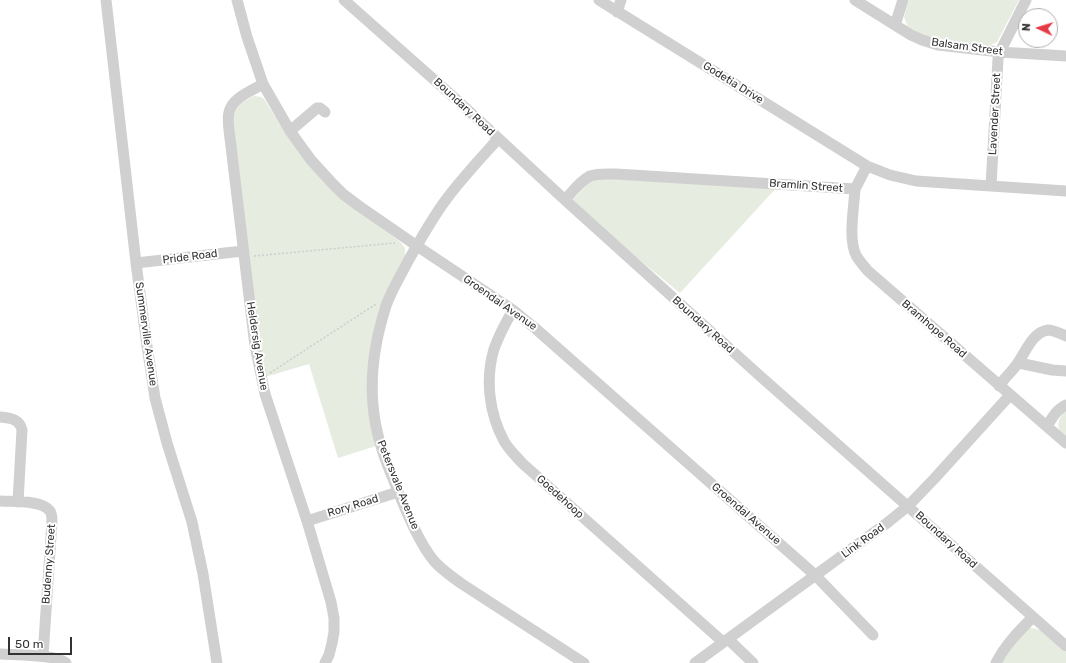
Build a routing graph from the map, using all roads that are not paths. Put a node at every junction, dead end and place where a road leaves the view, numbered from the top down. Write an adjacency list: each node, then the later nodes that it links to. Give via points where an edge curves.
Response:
1 (106, 0): 24 (street, Summerville Avenue)
2 (237, 0): 13 (street, Groendal Avenue)
3 (344, 0): 16 (street, Boundary Road)
4 (599, 0): 9 (street, Godetia Drive)
5 (621, 0): 9 (street)
6 (854, 0): 10 (street, Balsam Street)
7 (903, 0): 10 (street)
8 (1026, 0): 11 (street, Lavender Street)
9 (617, 12): 17 (street, Godetia Drive)
10 (895, 25): 11 (street, Balsam Street, via 911,35 938,45)
11 (1000, 52): 12 (street, Balsam Street); 18 (street, Lavender Street, via 996,78)
12 (1066, 56)
13 (263, 84): 15 (street, Groendal Avenue); 23 (street, Heldersig Avenue, via 236,100 229,113)
14 (325, 112): 15 (street, via 317,108)
15 (290, 131): 22 (street, Groendal Avenue, via 311,160 343,194)
16 (498, 139): 21 (street, Boundary Road); 22 (street, Petersvale Avenue, via 444,202)
17 (868, 166): 18 (street, via 890,175 916,181); 19 (street, Bramlin Street)
18 (991, 186): 20 (street)
19 (855, 189): 21 (street, Bramlin Street, via 599,174 584,180); 29 (street, Bramhope Road, via 852,233 855,254 860,262)
20 (1066, 191)
21 (565, 200): 38 (street, Boundary Road)
22 (417, 246): 25 (street, Groendal Avenue); 35 (street, Petersvale Avenue, via 386,305 378,336 373,373 373,404 381,446)
23 (244, 254): 24 (street, Pride Road); 39 (street, Heldersig Avenue, via 255,346 267,401)
24 (136, 263): 48 (street, Summerville Avenue, via 155,398 192,522 204,574)
25 (513, 310): 40 (street, Groendal Avenue, via 562,350); 43 (street, Goedehoop, via 494,348 488,384 497,425 505,442 522,463)
26 (1066, 336): 27 (street, via 1048,330 1040,332 1028,345)
27 (1019, 363): 28 (street); 29 (street)
28 (1066, 371)
29 (999, 386): 30 (street, Bramhope Road)
30 (1010, 395): 33 (street, Bramhope Road); 38 (street, Link Road)
31 (1066, 405): 33 (street, via 1056,413)
32 (0, 417): 37 (street, via 16,420 22,430)
33 (1047, 426): 34 (street, Bramhope Road)
34 (1066, 443)
35 (398, 492): 39 (street, Rory Road); 50 (street, Petersvale Avenue, via 425,548 447,574)
36 (0, 501): 37 (street, Budenny Street)
37 (18, 502): 46 (street, Budenny Street, via 42,505 52,515)
38 (908, 506): 40 (street, Link Road); 41 (street, Boundary Road)
39 (307, 521): 49 (street, Heldersig Avenue, via 334,618 332,644)
40 (815, 576): 42 (street, Groendal Avenue); 43 (street, Link Road)
41 (1033, 617): 44 (street, Boundary Road); 53 (street, via 1012,639)
42 (873, 635)
43 (726, 640): 51 (street, Link Road); 52 (street, Goedehoop)
44 (1066, 646)
45 (0, 654): 46 (street)
46 (43, 656): 47 (street, via 60,659)
47 (66, 663)
48 (217, 663)
49 (325, 663)
50 (584, 663)
51 (695, 663)
52 (753, 663)
53 (996, 663)

